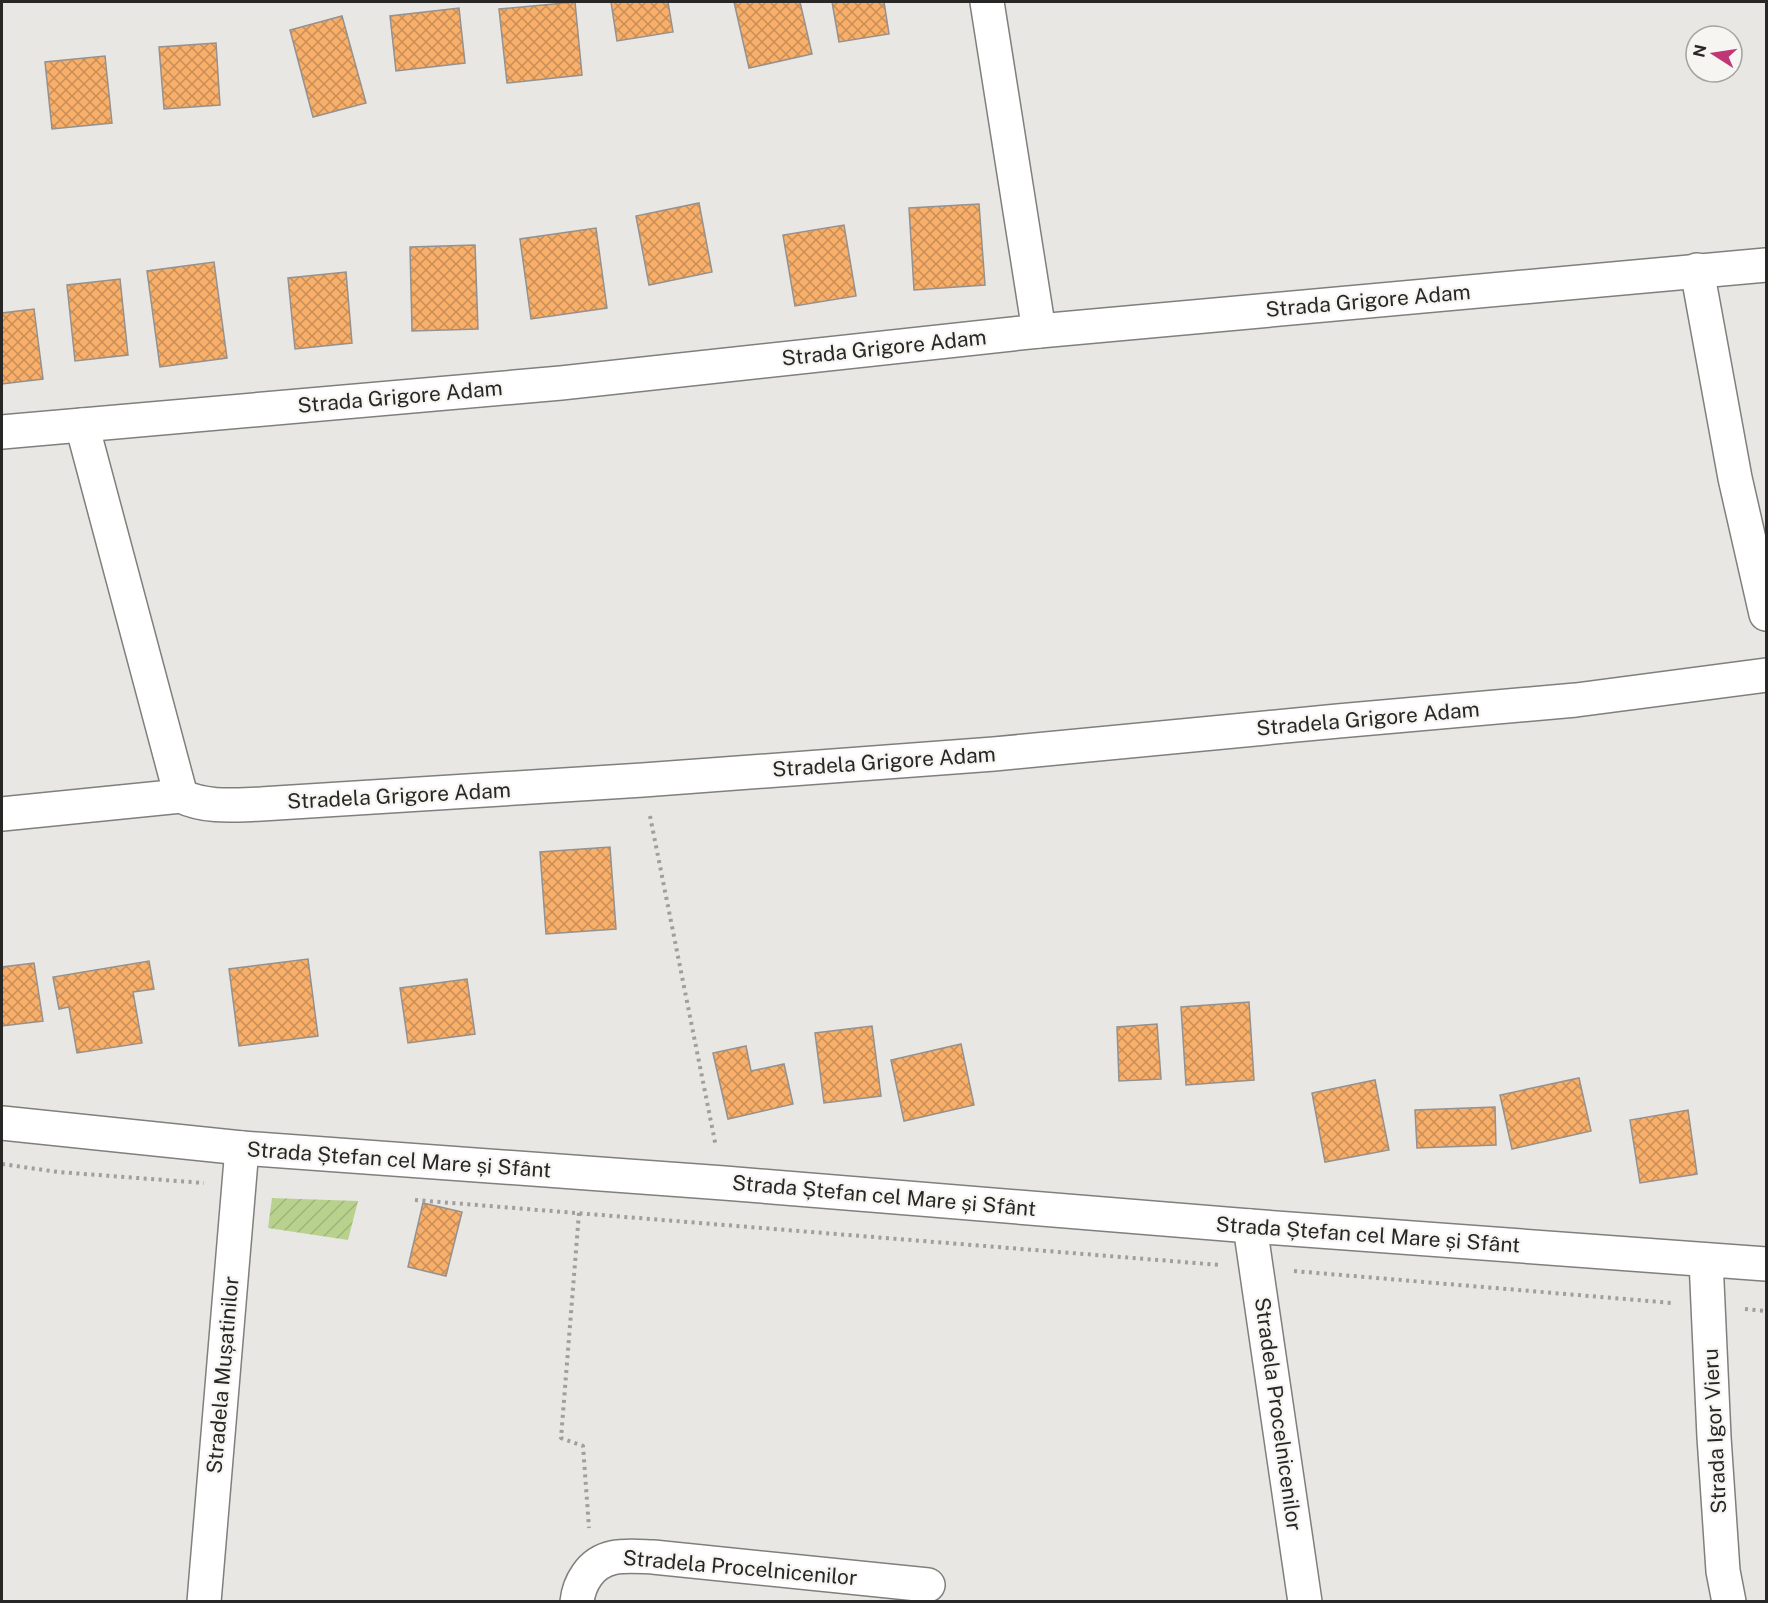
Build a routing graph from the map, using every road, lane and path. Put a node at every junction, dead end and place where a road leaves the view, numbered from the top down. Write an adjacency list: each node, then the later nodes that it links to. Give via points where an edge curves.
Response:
1 (987, 2): 4 (street)
2 (1767, 265): 3 (street, Strada Grigore Adam)
3 (1697, 270): 4 (street, Strada Grigore Adam); 7 (street, via 1735,478)
4 (1039, 331): 5 (street, Strada Grigore Adam, via 561,383)
5 (82, 425): 6 (street, Strada Grigore Adam); 10 (street)
6 (2, 432)
7 (1767, 614)
8 (1767, 675): 9 (street, Stradela Grigore Adam, via 1576,700 994,754)
9 (643, 780): 10 (street, Stradela Grigore Adam, via 261,804 196,803); 16 (path)
10 (181, 796): 11 (street, Stradela Grigore Adam)
11 (2, 814)
12 (2, 1123): 13 (street, Strada Ștefan cel Mare și Sfânt)
13 (242, 1148): 15 (street, Strada Ștefan cel Mare și Sfânt); 17 (street, Stradela Mușatinilor)
14 (2, 1164): 17 (path)
15 (583, 1174): 16 (street, Strada Ștefan cel Mare și Sfânt); 19 (path)
16 (724, 1183): 20 (street, Strada Ștefan cel Mare și Sfânt)
17 (239, 1186): 28 (street, Stradela Mușatinilor)
18 (403, 1199): 19 (path)
19 (579, 1214): 23 (path); 26 (path, via 561,1438 584,1446)
20 (1250, 1226): 21 (street, Strada Ștefan cel Mare și Sfânt); 23 (street, Stradela Procelnicenilor)
21 (1706, 1260): 22 (street, Strada Ștefan cel Mare și Sfânt); 24 (street, Strada Igor Vieru)
22 (1767, 1264)
23 (1257, 1268): 24 (path); 30 (street, Stradela Procelnicenilor)
24 (1709, 1306): 25 (path); 31 (street, Strada Igor Vieru, via 1723,1571)
25 (1767, 1311)
26 (592, 1567): 27 (street, Stradela Procelnicenilor, via 617,1556 652,1557); 29 (street, Stradela Procelnicenilor)
27 (928, 1585)
28 (204, 1602)
29 (578, 1602)
30 (1305, 1602)
31 (1729, 1602)

